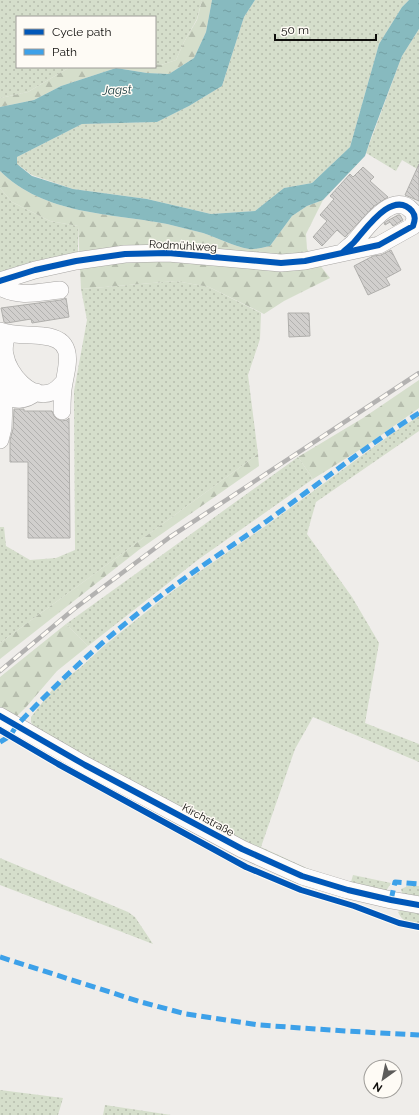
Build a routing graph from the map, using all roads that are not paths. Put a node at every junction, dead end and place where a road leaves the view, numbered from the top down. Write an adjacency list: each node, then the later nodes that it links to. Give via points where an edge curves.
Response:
1 (343, 252): 2 (street, Rodmühlweg, via 305,261 281,263 168,253 125,254 76,261)
2 (0, 281)
3 (0, 287): 4 (street, via 22,294)
4 (60, 290)
5 (3, 332): 6 (street); 7 (street, via 45,336 63,345 68,358)
6 (9, 367): 8 (street, via 16,379); 9 (street, via 6,376)
7 (64, 382): 8 (street, via 51,392); 10 (street)
8 (36, 392): 9 (street, via 30,398 22,400 16,400)
9 (8, 393): 11 (street, via 4,403)
10 (62, 411)
11 (0, 440)
12 (0, 716): 13 (street, Kirchstraße, via 85,765 242,849 302,876 348,890)
13 (419, 905)

